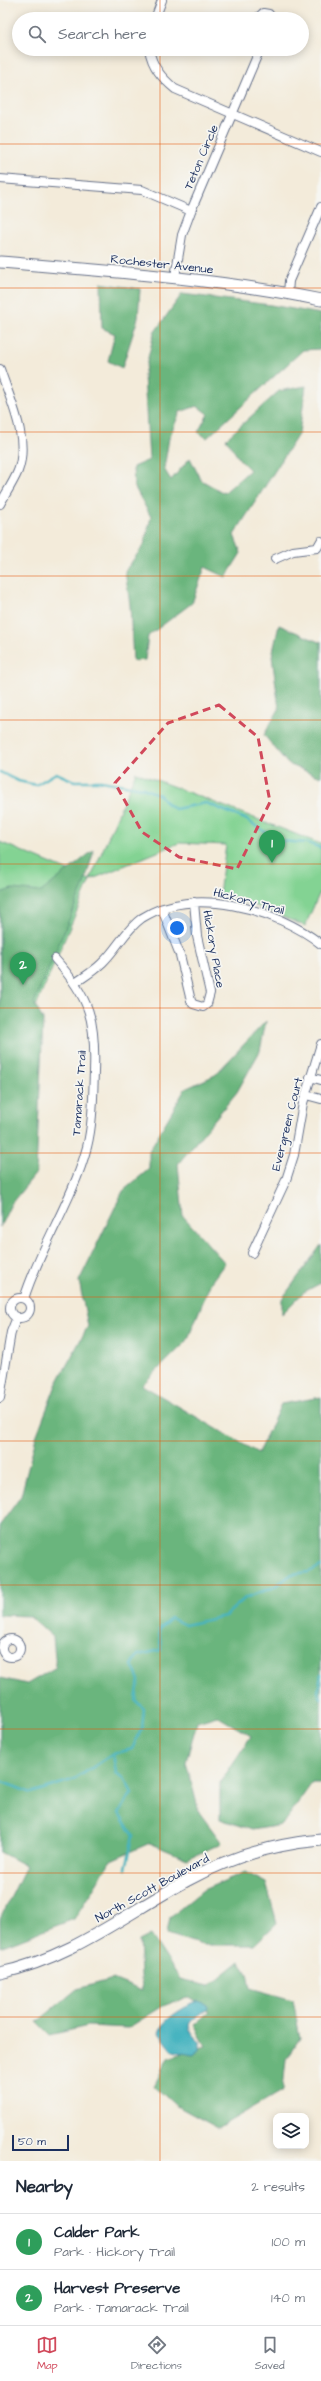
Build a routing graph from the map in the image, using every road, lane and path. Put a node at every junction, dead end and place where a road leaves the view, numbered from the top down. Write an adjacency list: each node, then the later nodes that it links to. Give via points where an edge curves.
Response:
1 (162, 0): 2 (street)
2 (158, 12)
3 (151, 56): 5 (street, via 154,65 166,82 176,89)
4 (257, 56): 5 (street, Teton Circle)
5 (233, 114): 6 (street); 9 (street, Teton Circle)
6 (321, 152)
7 (0, 179): 9 (street, via 142,190)
8 (321, 207): 12 (street, via 289,281)
9 (191, 211): 11 (street, Teton Circle, via 182,235)
10 (0, 262): 11 (main road, Rochester Avenue)
11 (175, 277): 12 (main road, Rochester Avenue)
12 (288, 293): 13 (main road, Rochester Avenue)
13 (321, 300)
14 (0, 369): 15 (street, via 19,427 22,455 18,470)
15 (0, 504)
16 (320, 547): 17 (street, via 293,551)
17 (275, 559)
18 (194, 902): 19 (street, Hickory Trail); 19 (street, Hickory Place, via 197,936 210,993 207,1004 203,1007 191,1001 180,955); 20 (street, Hickory Trail, via 218,902 266,915 293,925)
19 (162, 909): 22 (street, Hickory Trail, via 142,918 102,964)
20 (321, 944)
21 (55, 959): 22 (street, Tamarack Trail)
22 (75, 983): 29 (street, Tamarack Trail, via 88,1007 94,1036 90,1133 77,1177)
23 (321, 1044): 24 (street, Evergreen Court)
24 (310, 1077): 25 (street); 26 (street, Evergreen Court)
25 (321, 1080)
26 (306, 1095): 27 (street); 28 (street, Evergreen Court, via 294,1155 286,1180)
27 (321, 1099)
28 (252, 1253)
29 (24, 1299): 30 (street, Tamarack Trail, via 29,1304 29,1312); 30 (street, Tamarack Trail, via 15,1300 10,1305)
30 (16, 1317): 31 (street, Tamarack Trail)
31 (0, 1398)
32 (321, 1840): 33 (main road, North Scott Boulevard, via 260,1851 215,1867 63,1952 23,1968)
33 (0, 1973)

